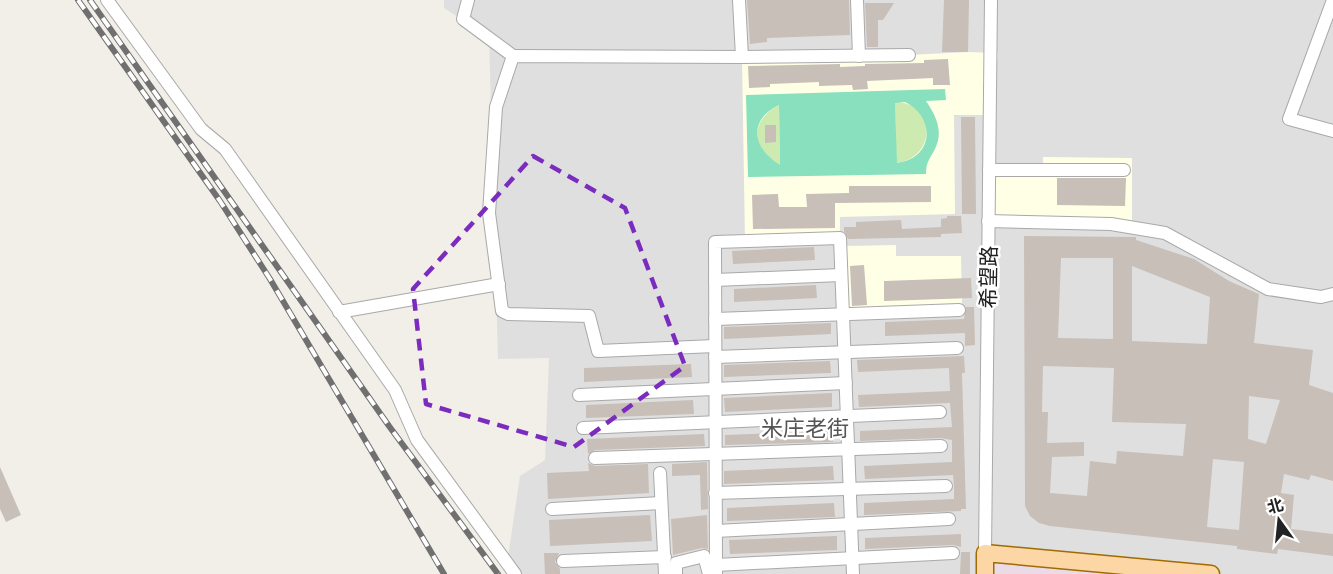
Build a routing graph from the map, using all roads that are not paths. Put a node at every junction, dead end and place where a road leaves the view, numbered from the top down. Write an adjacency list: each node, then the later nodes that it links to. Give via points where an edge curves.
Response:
1 (107, 0): 20 (street, via 201,129 225,149)
2 (468, 0): 7 (street, via 463,19)
3 (739, 0): 10 (street)
4 (857, 0): 8 (street)
5 (991, 0): 12 (street, 希望路)
6 (1333, 0): 11 (street, via 1289,120)
7 (513, 56): 10 (street); 17 (street, via 496,107 489,213)
8 (860, 56): 9 (street); 10 (street)
9 (909, 56)
10 (742, 57)
11 (1333, 130)
12 (989, 170): 13 (street); 14 (street, 希望路)
13 (1124, 170)
14 (988, 221): 18 (street, via 1111,224 1165,233 1269,289 1321,297); 47 (street, 希望路)
15 (841, 274): 16 (street); 16 (street, via 840,238 715,242); 21 (street)
16 (715, 280): 22 (street)
17 (499, 284): 20 (street); 24 (street, via 502,311 508,314 589,316 598,351)
18 (1333, 294)
19 (959, 310): 21 (street)
20 (339, 312): 52 (street, via 395,390 417,440)
21 (843, 314): 22 (street); 25 (street)
22 (715, 319): 24 (street)
23 (957, 348): 25 (street)
24 (715, 352): 25 (street); 27 (street)
25 (844, 352): 26 (street)
26 (846, 383): 27 (street); 30 (street)
27 (715, 387): 28 (street); 31 (street)
28 (579, 395)
29 (940, 412): 30 (street)
30 (847, 415): 31 (street); 34 (street)
31 (715, 421): 32 (street); 35 (street)
32 (583, 428)
33 (941, 446): 34 (street)
34 (848, 450): 35 (street); 39 (street)
35 (716, 454): 36 (street); 40 (street)
36 (594, 458)
37 (660, 473): 41 (street)
38 (946, 486): 39 (street)
39 (850, 489): 40 (street); 44 (street)
40 (716, 493): 45 (street)
41 (662, 503): 42 (street); 48 (street)
42 (552, 509)
43 (949, 519): 44 (street)
44 (851, 524): 45 (street); 49 (street)
45 (716, 531): 51 (street)
46 (953, 553): 49 (street)
47 (985, 553): 56 (main road); 57 (main road)
48 (665, 557): 50 (street); 53 (street)
49 (853, 558): 51 (street); 55 (street)
50 (564, 561)
51 (714, 571): 54 (street, via 704,556 676,563)
52 (516, 574)
53 (665, 574)
54 (676, 574)
55 (853, 574)
56 (985, 574)
57 (1210, 574)

